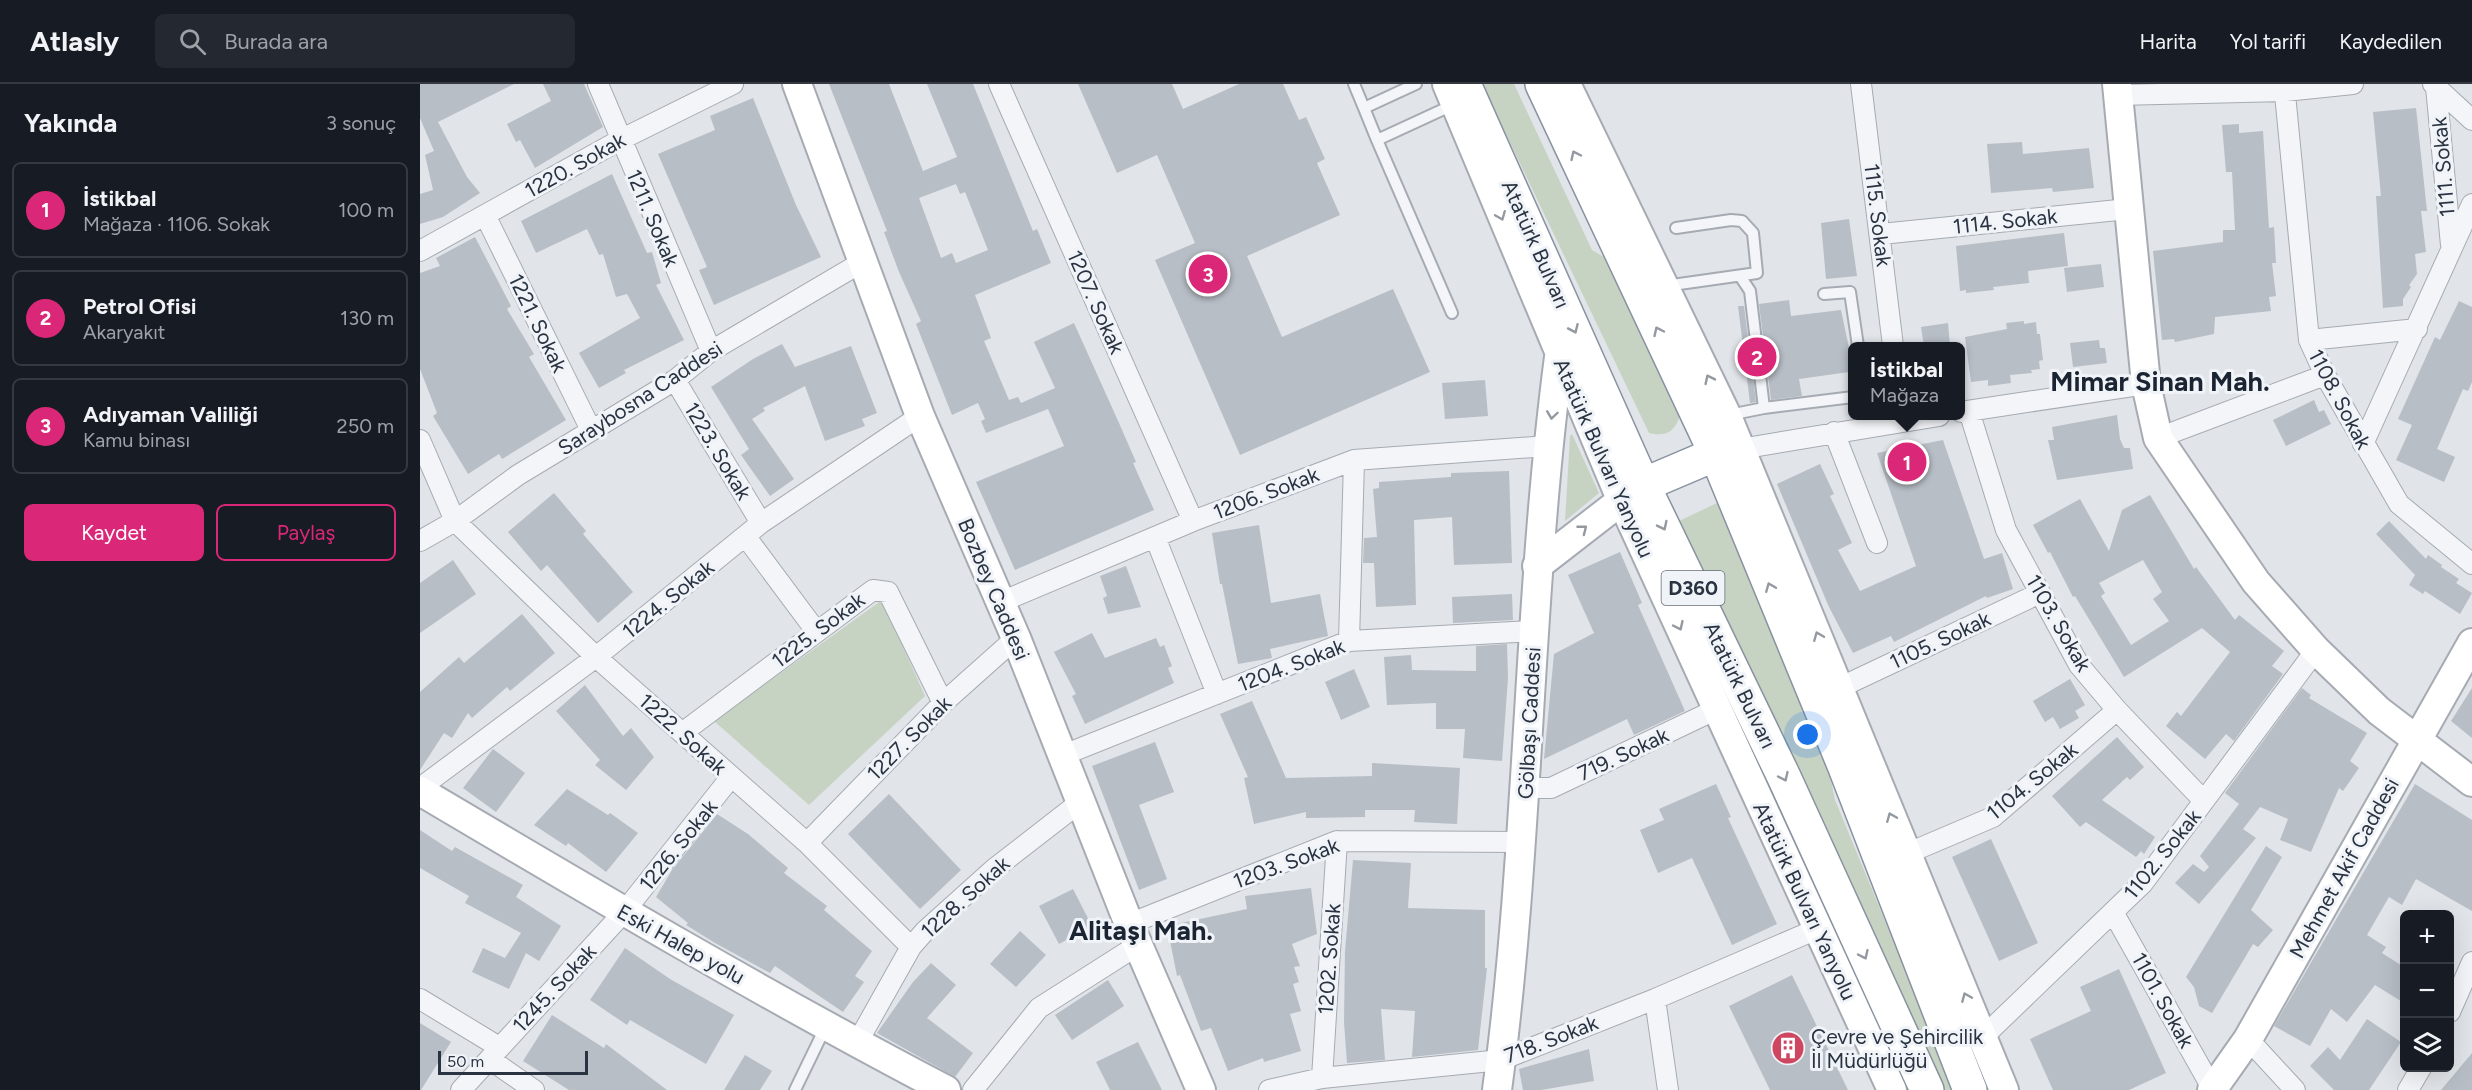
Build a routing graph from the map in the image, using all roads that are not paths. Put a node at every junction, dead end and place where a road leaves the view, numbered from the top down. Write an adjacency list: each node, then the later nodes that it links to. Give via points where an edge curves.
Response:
1 (598, 84): 18 (street, 1211. Sokak)
2 (733, 84): 18 (street, 1220. Sokak)
3 (797, 84): 27 (street, Bozbey Caddesi)
4 (999, 84): 57 (street, 1207. Sokak)
5 (1354, 84): 15 (lane)
6 (1416, 84): 15 (lane)
7 (1542, 84): 16 (highway)
8 (1564, 84): 16 (street); 29 (street)
9 (1861, 84): 24 (street, 1115. Sokak)
10 (2353, 84): 12 (street)
11 (2434, 85): 17 (street); 25 (street, 1111. Sokak)
12 (2284, 88): 14 (street); 33 (street, 1108. Sokak)
13 (1455, 90): 19 (lane); 37 (street, Atatürk Bulvarı Yanyolu, one-way to 37); 55 (highway, Atatürk Bulvarı / D360, one-way to 55)
14 (2118, 90): 21 (street)
15 (1364, 108): 19 (lane)
16 (1557, 117): 53 (highway, one-way to 16)
17 (2472, 120)
18 (620, 140): 22 (street, 1220. Sokak); 36 (street, 1211. Sokak)
19 (1377, 140): 31 (lane)
20 (2472, 204): 25 (street)
21 (2128, 209): 24 (street, 1114. Sokak); 40 (street)
22 (485, 215): 26 (street, 1220. Sokak); 47 (street, 1221. Sokak)
23 (1676, 228): 28 (lane, via 1742,221 1753,233 1757,273)
24 (1881, 234): 35 (street, 1115. Sokak)
25 (2451, 247): 32 (street)
26 (420, 251)
27 (864, 261): 36 (street, Saraybosna Caddesi); 44 (street, Bozbey Caddesi)
28 (1740, 276): 29 (lane); 42 (lane, via 1750,291)
29 (1664, 286): 45 (street, one-way to 29)
30 (1824, 294): 34 (lane, via 1850,292)
31 (1452, 313)
32 (2417, 329): 33 (street); 51 (street)
33 (2309, 340): 38 (street, 1108. Sokak)
34 (1857, 342)
35 (1893, 342)
36 (711, 351): 39 (street, Saraybosna Caddesi)
37 (1559, 357): 52 (street, Gölbaşı Caddesi, one-way to 52); 55 (street, Atatürk Bulvarı Yanyolu)
38 (2325, 375): 49 (street); 51 (street, 1108. Sokak)
39 (675, 380): 47 (street, Saraybosna Caddesi); 58 (street, 1223. Sokak)
40 (2146, 384): 43 (street); 49 (street)
41 (1848, 399): 42 (lane)
42 (1764, 408): 45 (lane)
43 (1965, 412): 65 (street, 1103. Sokak, via 2006,530)
44 (920, 416): 58 (street, 1224. Sokak); 66 (street, Bozbey Caddesi)
45 (1727, 416): 53 (street)
46 (1891, 420): 48 (street)
47 (591, 430): 56 (street, Saraybosna Caddesi, via 518,475)
48 (1834, 432): 53 (street); 62 (street)
49 (2158, 438): 72 (street, via 2256,582)
50 (420, 441): 56 (street)
51 (2363, 444): 63 (street, 1108. Sokak, via 2399,504)
52 (1547, 446): 54 (street, 1206. Sokak); 64 (street, Gölbaşı Caddesi)
53 (1728, 451): 55 (highway); 74 (street, one-way to 53); 122 (highway, one-way to 53)
54 (1354, 460): 57 (street, 1206. Sokak); 70 (street)
55 (1632, 492): 64 (street, one-way to 55); 77 (street, Atatürk Bulvarı Yanyolu, one-way to 77); 121 (highway, Atatürk Bulvarı / D360, one-way to 121, via 1784,777)
56 (455, 521): 61 (street, Saraybosna Caddesi); 73 (street, 1222. Sokak)
57 (1193, 521): 60 (street, 1206. Sokak)
58 (761, 523): 59 (street, 1224. Sokak)
59 (746, 537): 67 (street); 73 (street, 1224. Sokak)
60 (1155, 537): 66 (street, 1206. Sokak); 75 (street)
61 (420, 541)
62 (1877, 543)
63 (2472, 564)
64 (1537, 566): 68 (street, Gölbaşı Caddesi)
65 (2040, 593): 74 (street, 1105. Sokak); 78 (street, 1103. Sokak, via 2079,665)
66 (1001, 602): 69 (street, Bozbey Caddesi)
67 (816, 631): 76 (street, 1225. Sokak, via 869,591 888,592); 79 (street, 1225. Sokak)
68 (1533, 631): 70 (street, 1204. Sokak); 84 (street, Gölbaşı Caddesi)
69 (1016, 638): 76 (street, 1227. Sokak); 81 (street, Bozbey Caddesi)
70 (1349, 641): 75 (street, 1204. Sokak)
71 (2472, 643): 80 (street, Mehmet Akif Caddesi)
72 (2316, 650): 80 (street); 86 (street, 1102. Sokak)
73 (596, 657): 79 (street, 1222. Sokak); 85 (street, 1224. Sokak)
74 (1839, 688): 91 (street, one-way to 74)
75 (1217, 694): 81 (street, 1204. Sokak)
76 (943, 703): 90 (street, 1227. Sokak)
77 (1717, 709): 84 (street, 719. Sokak, via 1551,788); 94 (street, Atatürk Bulvarı Yanyolu)
78 (2117, 710): 86 (street, 1103. Sokak); 91 (street, 1104. Sokak, via 1993,817)
79 (682, 733): 82 (street, 1222. Sokak)
80 (2415, 740): 83 (street); 104 (street, Mehmet Akif Caddesi)
81 (1061, 756): 87 (street, Bozbey Caddesi)
82 (731, 777): 90 (street, 1222. Sokak); 92 (street, 1226. Sokak)
83 (2472, 782)
84 (1526, 788): 89 (street, Gölbaşı Caddesi)
85 (420, 790): 92 (street, Eski Halep yolu)
86 (2204, 801): 93 (street, 1102. Sokak, via 2143,883)
87 (1080, 803): 95 (street, Bozbey Caddesi); 96 (street, 1228. Sokak, via 994,869)
88 (1337, 841): 89 (street, 1203. Sokak); 95 (street, 1203. Sokak); 109 (street, 1202. Sokak)
89 (1523, 842): 107 (street, Gölbaşı Caddesi)
90 (807, 843): 96 (street, 1222. Sokak)
91 (1906, 854): 103 (street, one-way to 91)
92 (624, 912): 102 (street, Eski Halep yolu); 106 (street, 1245. Sokak)
93 (2113, 912): 103 (street, 1102. Sokak); 110 (street, 1101. Sokak)
94 (1817, 929): 100 (street, 718. Sokak); 120 (street, Atatürk Bulvarı Yanyolu)
95 (1133, 935): 115 (street, 1203. Sokak, via 1039,1008); 116 (street, Bozbey Caddesi)
96 (911, 947): 105 (street, 1228. Sokak)
97 (2472, 962): 98 (street, via 2465,974)
98 (2466, 995): 101 (street)
99 (420, 999): 106 (street)
100 (1655, 999): 107 (street, 718. Sokak); 119 (street)
101 (2454, 1008)
102 (826, 1026): 105 (street, Eski Halep yolu); 113 (lane)
103 (1983, 1037): 123 (street)
104 (2248, 1039): 110 (street, Mehmet Akif Caddesi); 124 (street)
105 (857, 1043): 114 (street, Eski Halep yolu)
106 (495, 1053): 111 (street, 1245. Sokak); 112 (street)
107 (1501, 1060): 109 (street, 718. Sokak); 118 (street, Gölbaşı Caddesi)
108 (2419, 1072): 125 (street)
109 (1322, 1078): 117 (street, 718. Sokak)
110 (2212, 1089)
111 (461, 1090)
112 (534, 1090)
113 (795, 1090)
114 (946, 1090)
115 (973, 1090)
116 (1201, 1090)
117 (1269, 1090)
118 (1497, 1090)
119 (1668, 1090)
120 (1892, 1090)
121 (1927, 1090)
122 (1970, 1090)
123 (2004, 1090)
124 (2295, 1090)
125 (2408, 1090)

